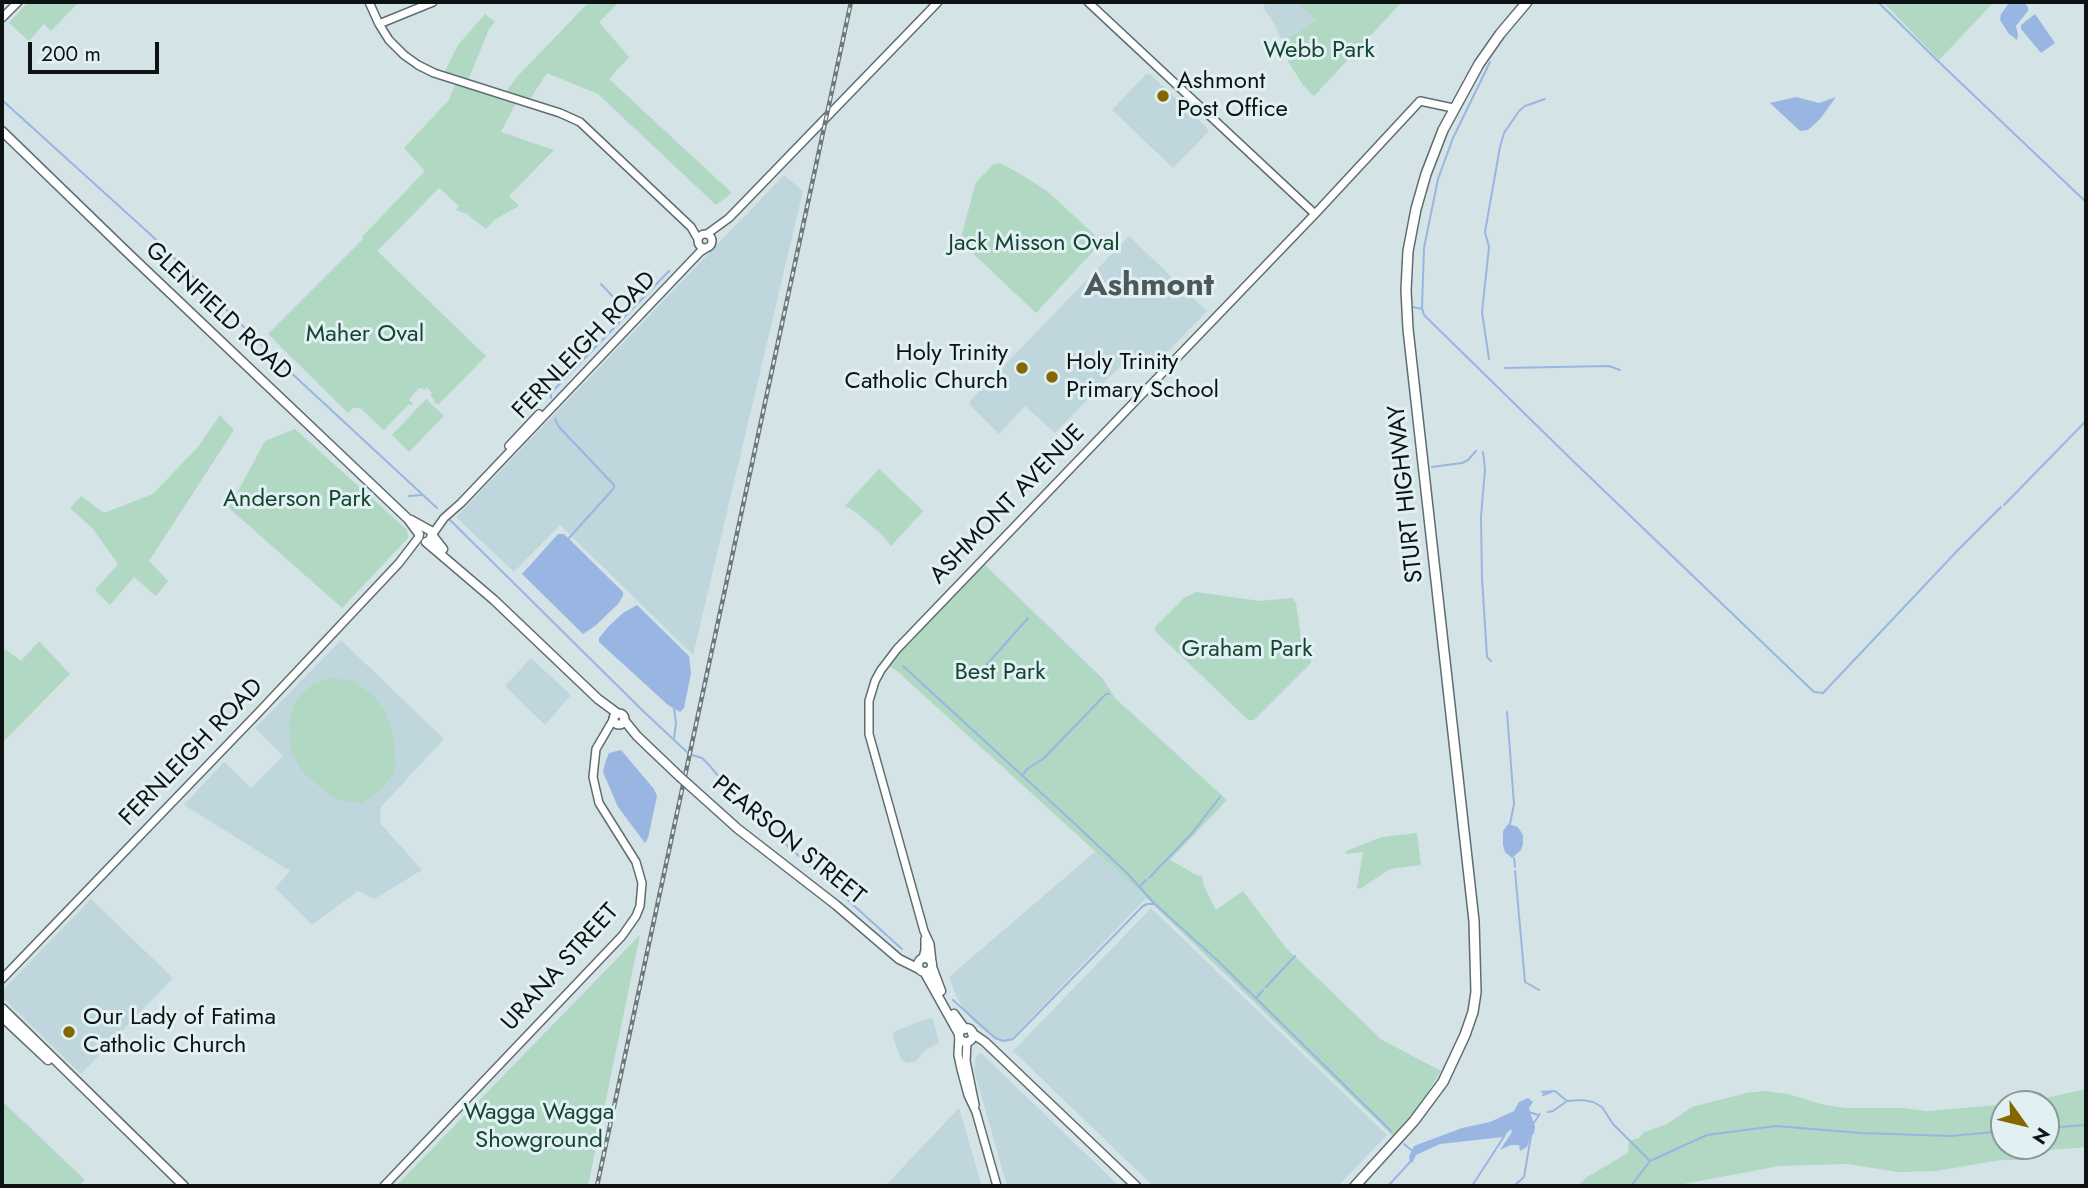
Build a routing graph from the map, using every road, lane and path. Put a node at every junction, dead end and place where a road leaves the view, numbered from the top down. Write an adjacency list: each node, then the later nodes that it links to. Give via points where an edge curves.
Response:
1 (18, 2): 7 (street)
2 (369, 2): 8 (street)
3 (433, 2): 8 (street)
4 (938, 2): 12 (street, FERNLEIGH ROAD)
5 (1088, 2): 11 (street)
6 (1528, 2): 9 (highway, STURT HIGHWAY, via 1500,34)
7 (2, 18)
8 (379, 24): 13 (street, via 396,48 426,69 574,119)
9 (1453, 108): 11 (street, ASHMONT AVENUE, via 1420,101); 27 (highway, STURT HIGHWAY, via 1422,188 1408,251 1406,290 1474,921 1476,992 1454,1061 1430,1101)
10 (2, 131): 15 (main road, GLENFIELD ROAD)
11 (1315, 214): 17 (street, ASHMONT AVENUE, via 897,649 875,681 869,701 871,744 925,931)
12 (729, 219): 13 (street, FERNLEIGH ROAD); 14 (street, FERNLEIGH ROAD)
13 (702, 237): 14 (street, via 711,239); 14 (street, via 702,247); 15 (street, FERNLEIGH ROAD, via 691,258)
14 (710, 245): 15 (street, FERNLEIGH ROAD)
15 (425, 535): 16 (main road, PEARSON STREET); 18 (street, FERNLEIGH ROAD)
16 (618, 720): 17 (main road, PEARSON STREET, bridge, via 738,829 895,955); 24 (street, URANA STREET, via 596,749 595,793 636,862 642,883 636,916)
17 (925, 965): 21 (main road)
18 (2, 978)
19 (2, 1008): 22 (main road)
20 (2, 1017): 22 (main road)
21 (965, 1036): 25 (street, via 958,1055); 26 (main road, via 993,1049)
22 (88, 1093): 23 (main road)
23 (184, 1186)
24 (384, 1186)
25 (997, 1186)
26 (1136, 1186)
27 (1355, 1186)

